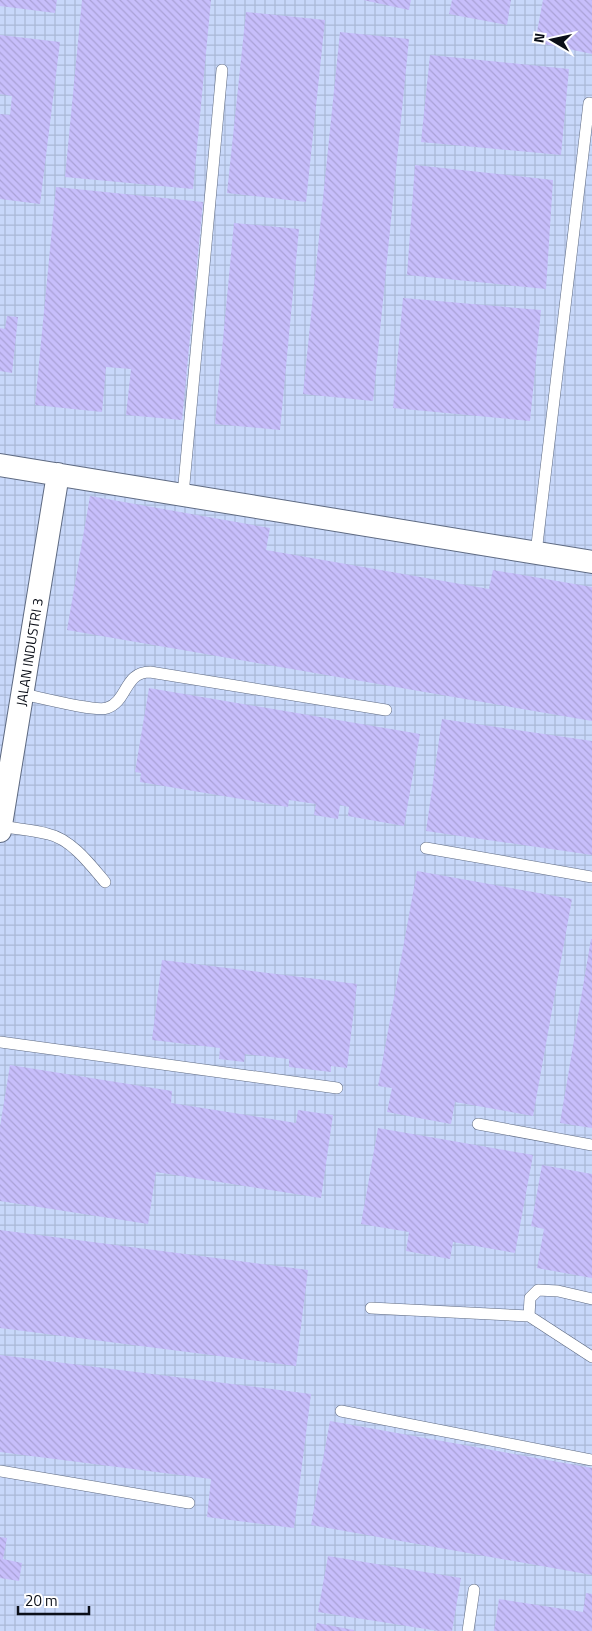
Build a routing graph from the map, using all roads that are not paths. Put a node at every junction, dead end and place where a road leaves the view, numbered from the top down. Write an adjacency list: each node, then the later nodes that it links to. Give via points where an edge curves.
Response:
1 (222, 70): 5 (lane)
2 (589, 103): 6 (lane)
3 (0, 465): 4 (street)
4 (58, 474): 5 (street); 8 (street, JALAN INDUSTRI 3)
5 (183, 495): 6 (street)
6 (536, 553): 7 (street)
7 (592, 562)
8 (22, 694): 9 (lane, via 108,708 119,699 134,677 140,672 150,672); 10 (street, JALAN INDUSTRI 3)
9 (386, 710)
10 (4, 778): 11 (street, JALAN INDUSTRI 3)
11 (0, 828): 14 (lane, via 50,834 72,847 91,864)
12 (426, 848): 13 (lane)
13 (592, 877)
14 (104, 882)
15 (0, 1042): 16 (lane)
16 (337, 1088)
17 (478, 1124): 18 (lane)
18 (592, 1145)
19 (592, 1299): 21 (lane, via 538,1290 530,1298)
20 (371, 1308): 21 (lane)
21 (529, 1316): 22 (lane)
22 (592, 1357)
23 (340, 1412): 24 (lane)
24 (592, 1460)
25 (0, 1471): 26 (lane)
26 (189, 1503)
27 (474, 1590): 28 (lane)
28 (468, 1631)

